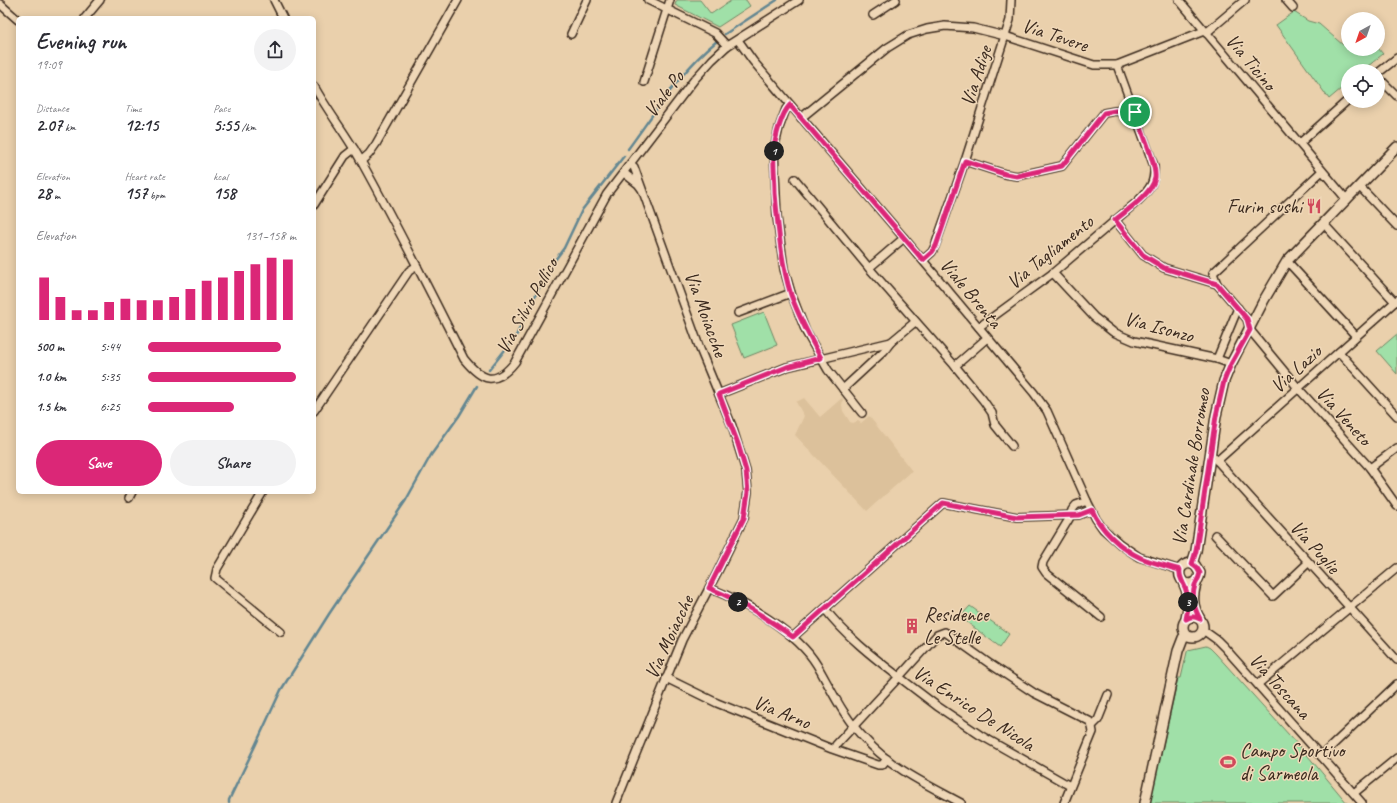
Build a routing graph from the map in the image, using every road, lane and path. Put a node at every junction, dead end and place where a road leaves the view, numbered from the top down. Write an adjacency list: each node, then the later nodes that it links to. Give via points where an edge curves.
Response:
1 (100, 0): 17 (street)
2 (274, 0): 18 (street)
3 (458, 0): 39 (street, via 376,144)
4 (588, 0): 21 (street)
5 (648, 0): 15 (street)
6 (670, 0): 15 (street, Viale Po)
7 (799, 0): 23 (street, Viale Po)
8 (896, 0): 16 (street)
9 (1011, 0): 22 (street, Via Adige, via 1010,20)
10 (1179, 0): 20 (street, Via Ticino)
11 (1245, 0): 20 (street, Via Tevere)
12 (1286, 0): 14 (street)
13 (0, 4): 19 (street)
14 (1294, 8)
15 (666, 9): 24 (street, via 715,33); 28 (street, Viale Po)
16 (873, 15)
17 (87, 16)
18 (281, 16)
19 (16, 18)
20 (1205, 32): 26 (street, Via Tevere); 36 (street, Via Ticino)
21 (570, 34)
22 (1005, 36): 26 (street, Via Tevere, via 1094,65); 35 (street, Via Tevere, via 973,28 944,26 908,35 887,48); 40 (street, Via Adige)
23 (738, 40): 24 (street, Viale Po); 32 (street, Viale Brenta)
24 (727, 46): 41 (street, Viale Po, via 694,80)
25 (1397, 58): 27 (street)
26 (1117, 65): 34 (street, Via Tagliamento)
27 (1385, 67)
28 (644, 82)
29 (1385, 84): 31 (street)
30 (316, 90): 38 (street, Via Silvio Pellico)
31 (1397, 96)
32 (790, 105): 35 (street, Viale Brenta); 59 (street, via 779,128 774,150 777,217 784,269)
33 (1341, 106): 36 (street)
34 (1135, 112): 40 (street, via 1104,113 1062,166 1017,176); 49 (street, Via Tagliamento, via 1154,166 1155,178 1149,190)
35 (800, 118): 52 (street, Viale Brenta)
36 (1300, 143): 42 (street, Via Ticino)
37 (1397, 147): 45 (street, Via Cardinale Borromeo)
38 (354, 149): 39 (street, Via Silvio Pellico); 48 (street, via 345,156)
39 (361, 161): 55 (street, Via Silvio Pellico)
40 (965, 161): 53 (street, Via Adige, via 936,246)
41 (631, 164): 43 (street, Via Silvio Pellico); 46 (street, Via Moiacche)
42 (1322, 171): 47 (street, Via Ticino); 58 (street, via 1213,273)
43 (624, 173): 46 (street, Via Moiacche); 55 (street, Via Silvio Pellico, via 607,194 515,362 507,372 498,377 483,377 464,359)
44 (795, 179): 56 (street)
45 (1360, 187): 47 (street, Via Cardinale Borromeo); 51 (street)
46 (643, 191): 76 (street, Via Moiacche, via 700,349)
47 (1347, 200): 50 (street, Via Cardinale Borromeo)
48 (316, 202)
49 (1115, 220): 57 (street, Via Tagliamento); 58 (street, via 1143,255 1164,268)
50 (1323, 223): 54 (street, Via Cardinale Borromeo); 60 (street)
51 (1397, 226)
52 (904, 238): 53 (street, Viale Brenta); 56 (street)
53 (923, 260): 64 (street, Viale Brenta)
54 (1287, 261): 65 (street, Via Cardinale Borromeo); 66 (street)
55 (417, 266): 77 (street, via 409,272)
56 (869, 268): 63 (street)
57 (1053, 273): 64 (street, Via Tagliamento); 71 (street, Via Isonzo, via 1094,317 1113,332 1134,341)
58 (1217, 284): 61 (street, Via Veneto)
59 (791, 294): 62 (street); 70 (street, via 806,332)
60 (1396, 301): 66 (street, Via Lazio)
61 (1238, 308): 65 (street, Via Veneto, via 1247,319); 71 (street)
62 (738, 313)
63 (915, 322): 68 (street); 73 (street)
64 (979, 328): 67 (street, Viale Brenta)
65 (1250, 330): 72 (street, Via Cardinale Borromeo); 74 (street, Via Veneto)
66 (1356, 336): 69 (street, Via Lazio)
67 (987, 338): 73 (street); 85 (street, Viale Brenta, via 1047,410)
68 (891, 342): 70 (street); 75 (street)
69 (1339, 352): 74 (street, Via Lazio); 79 (street)
70 (821, 358): 75 (street); 76 (street, via 787,367)
71 (1218, 358): 72 (street, Via Isonzo)
72 (1231, 364): 82 (street, Via Cardinale Borromeo, via 1224,381)
73 (955, 366): 80 (street, via 992,413 995,425)
74 (1298, 388): 82 (street, Via Lazio); 83 (street, Via Veneto)
75 (843, 389): 78 (street)
76 (719, 394): 96 (street, Via Moiacche, via 746,471 748,492 744,518)
77 (316, 408)
78 (862, 413)
79 (1397, 416)
80 (1012, 446)
81 (1397, 448): 83 (street)
82 (1214, 458): 90 (street, Via Puglie); 91 (street, Via Cardinale Borromeo)
83 (1370, 468): 86 (street, Via Veneto)
84 (262, 494): 103 (street, via 217,570 215,578)
85 (1087, 501): 87 (street, Viale Brenta); 88 (street, via 1076,506)
86 (1397, 506)
87 (1092, 510): 88 (street); 93 (street, Viale Brenta, via 1103,529 1139,557)
88 (1070, 516): 98 (street, via 1017,517 943,503); 99 (street, via 1042,562 1042,567 1046,574)
89 (1216, 535): 90 (street, via 1273,596)
90 (1308, 563): 97 (street, Via Puglie)
91 (1192, 564): 93 (street, Via Cardinale Borromeo, via 1185,565); 94 (street, Via Cardinale Borromeo, via 1199,570)
92 (1397, 568): 97 (street)
93 (1180, 570): 95 (street, Via Cardinale Borromeo, via 1180,579)
94 (1197, 581): 95 (street, via 1192,584); 101 (street, Via Cardinale Borromeo, via 1193,599 1195,611)
95 (1183, 582): 100 (street, Via Cardinale Borromeo, via 1188,599)
96 (709, 588): 105 (street, via 750,608); 108 (street, Via Moiacche)
97 (1349, 607): 106 (street, Via Puglie); 109 (street)
98 (825, 609): 105 (street); 107 (street, via 862,646)
99 (1101, 617)
100 (1186, 619): 101 (street); 104 (street, Via Cardinale Borromeo, via 1182,627)
101 (1200, 619): 102 (street, Via Cardinale Borromeo)
102 (1203, 630): 104 (street, via 1196,637); 109 (street, Via Toscana, via 1217,640)
103 (281, 632)
104 (1186, 635): 123 (street, Via Cardinale Borromeo, via 1178,651)
105 (793, 637): 112 (street, via 816,664)
106 (1397, 660)
107 (899, 677): 112 (street, Via Enrico De Nicola); 113 (street, via 937,635 943,632 1034,693 1091,722); 118 (street, Via Enrico De Nicola, via 980,735)
108 (666, 678): 117 (street, Via Arno, via 718,703 832,749 878,765 882,765); 120 (street, Via Moiacche)
109 (1258, 684): 115 (street, Via Toscana)
110 (1397, 684): 115 (street)
111 (1108, 695): 113 (street, via 1098,720)
112 (854, 726): 114 (street, Via Enrico De Nicola); 117 (street)
113 (1092, 726): 118 (street, via 1093,732)
114 (836, 745)
115 (1322, 756): 119 (street, Via Toscana)
116 (1397, 758): 119 (street)
117 (887, 759): 121 (street)
118 (1070, 786): 122 (street)
119 (1354, 793): 124 (street, Via Toscana)
120 (616, 803)
121 (961, 803)
122 (1064, 803)
123 (1145, 803)
124 (1362, 803)

